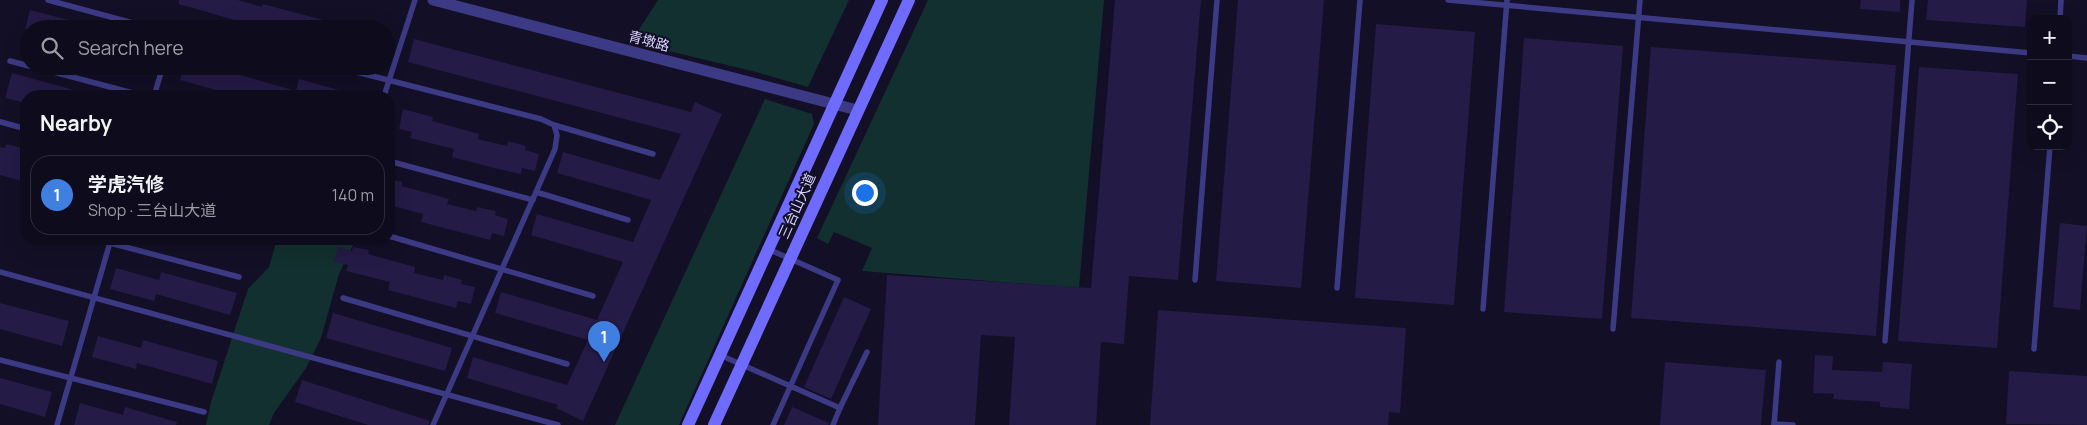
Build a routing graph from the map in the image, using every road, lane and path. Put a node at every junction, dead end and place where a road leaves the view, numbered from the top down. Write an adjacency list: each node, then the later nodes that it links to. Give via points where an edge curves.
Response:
1 (48, 0): 15 (lane)
2 (415, 0): 21 (lane)
3 (433, 0): 31 (street, 青墩路)
4 (882, 0): 31 (main road, 三台山大道)
5 (909, 0): 32 (main road, 三台山大道)
6 (1218, 0): 50 (lane)
7 (1360, 0): 51 (lane)
8 (1448, 0): 12 (lane)
9 (1640, 0): 14 (lane)
10 (1912, 0): 16 (lane)
11 (2061, 0): 13 (lane)
12 (1507, 3): 14 (lane); 55 (lane)
13 (2060, 15)
14 (1638, 17): 16 (lane); 56 (lane)
15 (122, 20)
16 (1909, 42): 17 (lane); 58 (lane)
17 (2027, 52)
18 (2072, 56): 19 (lane)
19 (2087, 58)
20 (10, 61): 22 (lane)
21 (395, 62)
22 (20, 64)
23 (64, 75): 28 (lane)
24 (160, 75): 29 (lane)
25 (369, 75): 27 (lane)
26 (391, 75): 27 (lane)
27 (389, 80): 30 (lane); 34 (lane, via 540,118)
28 (121, 90)
29 (156, 90)
30 (386, 90)
31 (834, 104): 32 (street, 青墩路); 45 (main road, 三台山大道)
32 (857, 110): 46 (main road, 三台山大道)
33 (1, 122): 35 (lane)
34 (554, 125): 37 (lane); 39 (lane, via 557,135 555,149)
35 (20, 127)
36 (2050, 150): 59 (lane)
37 (653, 154)
38 (395, 163): 40 (lane)
39 (536, 192): 40 (lane); 41 (lane)
40 (532, 200): 47 (lane)
41 (628, 220)
42 (395, 238): 47 (lane)
43 (109, 245): 53 (lane)
44 (124, 245): 49 (lane)
45 (768, 249): 46 (lane); 61 (main road, 三台山大道)
46 (789, 259): 65 (main road, 三台山大道); 67 (lane, via 838,280)
47 (502, 269): 52 (lane); 57 (lane)
48 (0, 272): 53 (lane)
49 (239, 277)
50 (1195, 280)
51 (1337, 288)
52 (593, 296)
53 (93, 297): 66 (lane); 68 (lane)
54 (343, 298): 57 (lane)
55 (1483, 310)
56 (1614, 329)
57 (472, 336): 64 (lane); 68 (lane)
58 (1885, 341)
59 (2034, 348)
60 (866, 352): 69 (lane)
61 (720, 355): 65 (lane); 75 (main road, 三台山大道)
62 (0, 360): 66 (lane)
63 (1779, 362): 71 (lane)
64 (567, 364)
65 (742, 364): 67 (lane); 76 (main road, 三台山大道)
66 (70, 378): 70 (lane); 72 (lane)
67 (790, 385): 69 (lane); 77 (lane)
68 (447, 395): 73 (lane); 74 (lane)
69 (840, 408): 78 (lane)
70 (204, 412)
71 (1774, 424): 79 (lane)
72 (57, 425)
73 (433, 425)
74 (558, 425)
75 (688, 425)
76 (714, 425)
77 (773, 425)
78 (833, 425)
79 (1793, 425)

